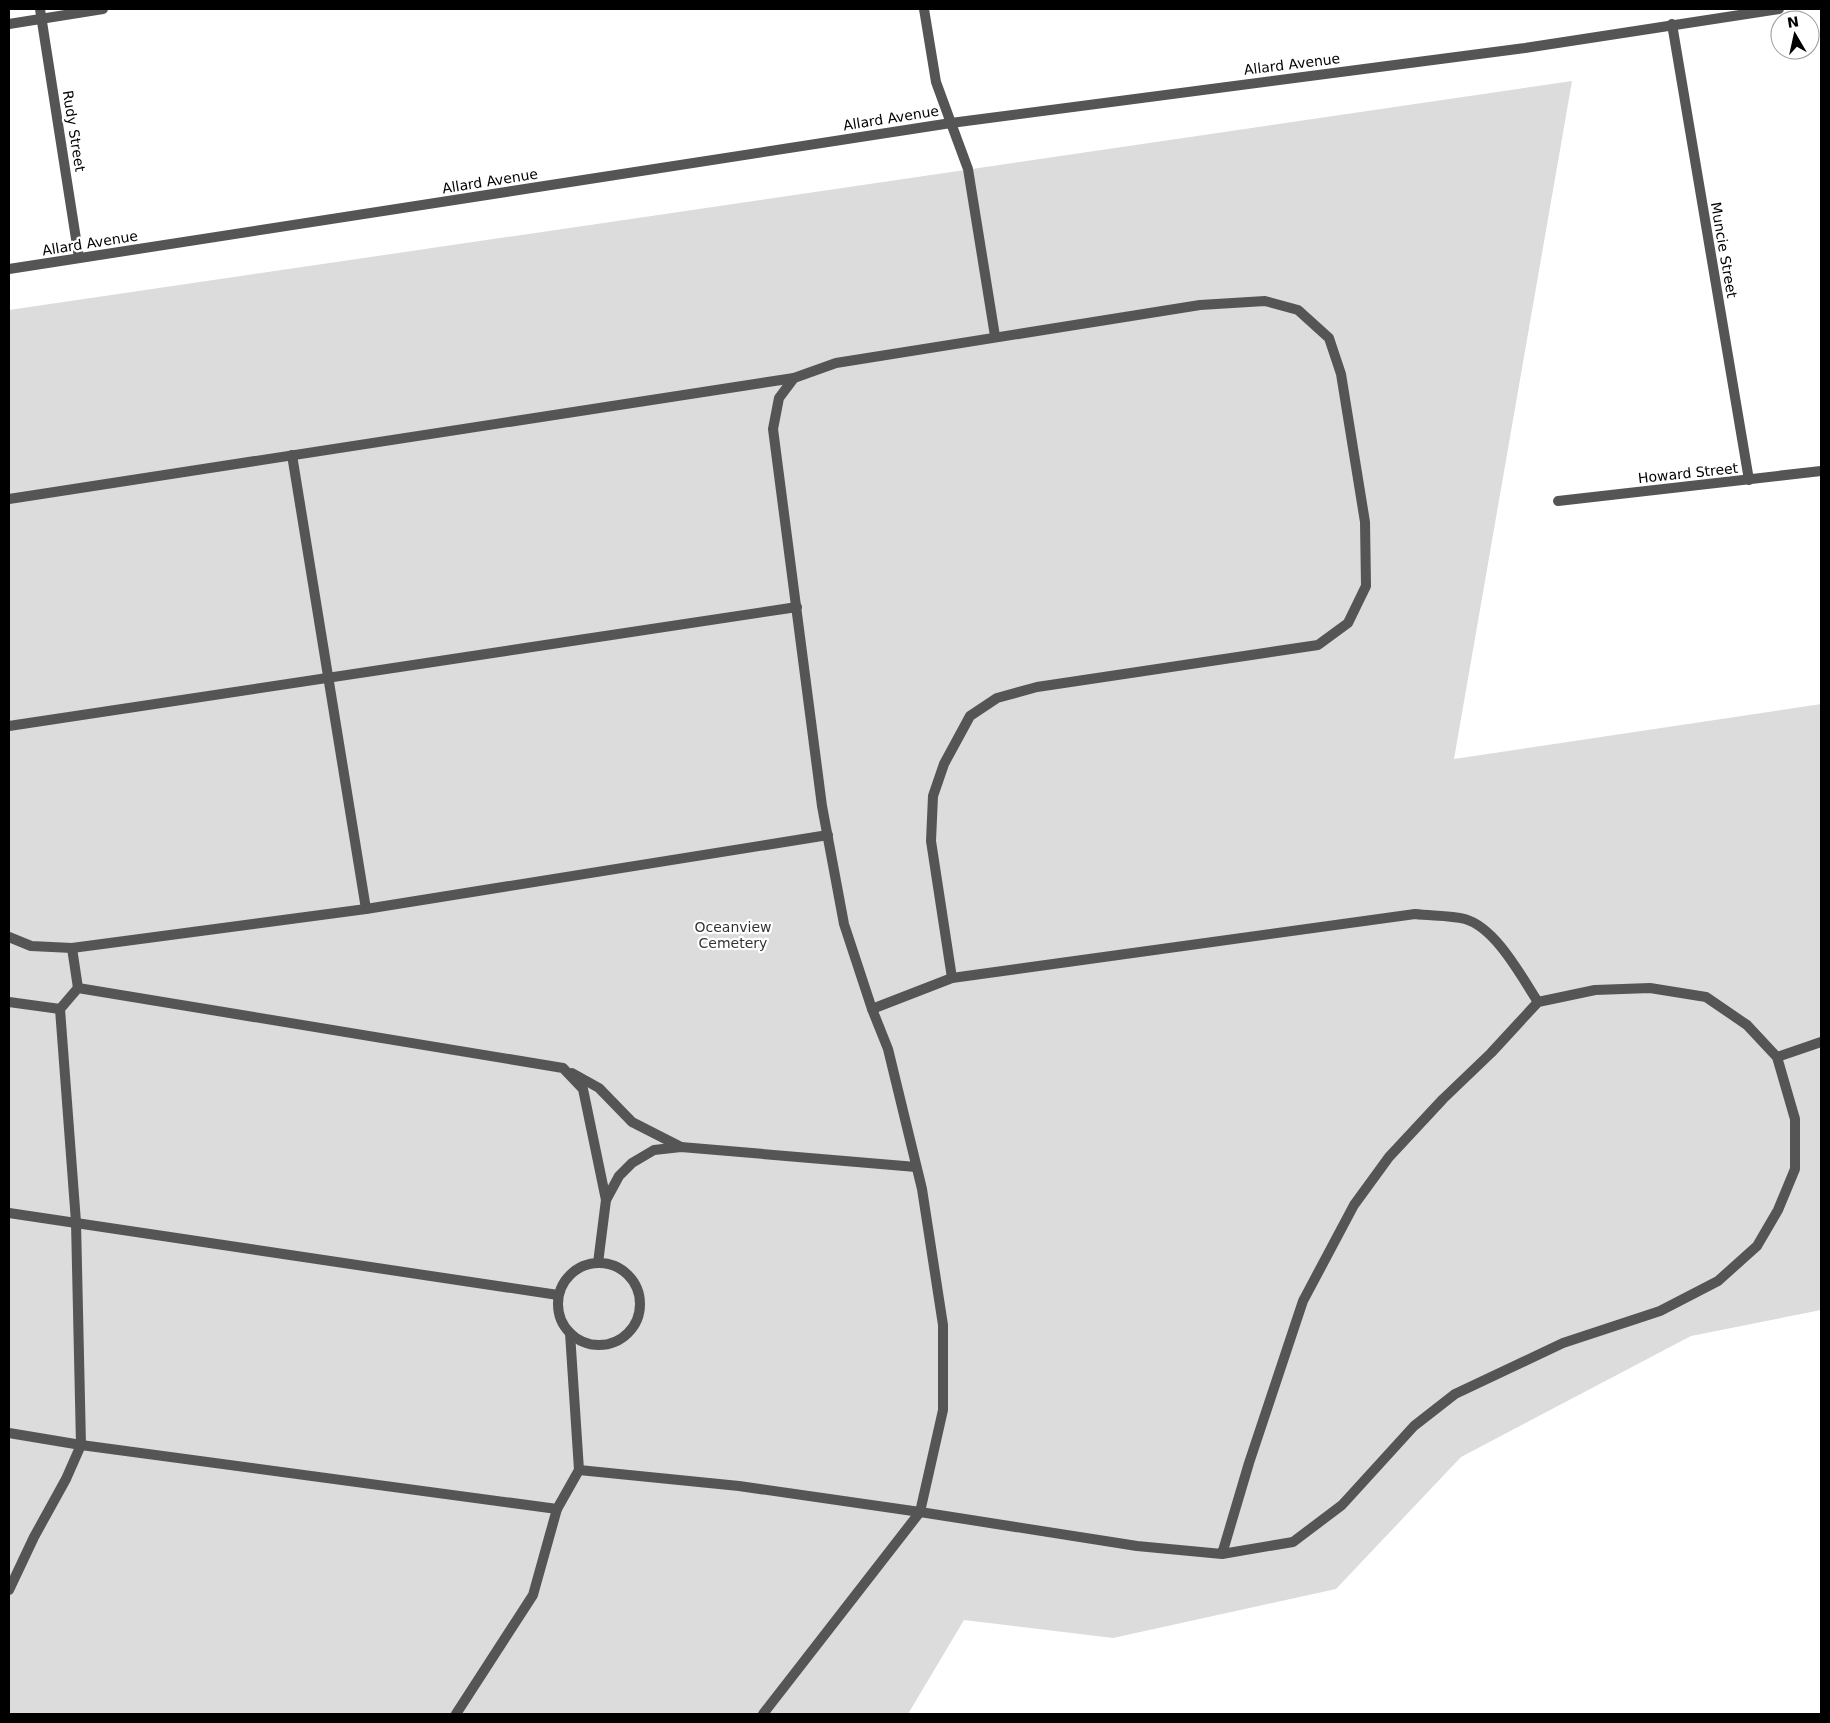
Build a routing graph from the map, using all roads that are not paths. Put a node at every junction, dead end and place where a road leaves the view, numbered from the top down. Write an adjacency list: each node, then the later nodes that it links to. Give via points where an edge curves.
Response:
1 (103, 9): 4 (street)
2 (924, 9): 7 (street, via 936,82)
3 (1779, 9): 6 (street, Allard Avenue)
4 (41, 14): 5 (street); 8 (street, Rudy Street)
5 (9, 24)
6 (1672, 24): 7 (street, Allard Avenue, via 1515,49); 14 (street, Muncie Street)
7 (950, 123): 8 (street, Allard Avenue); 10 (street, via 968,169)
8 (79, 258): 9 (street, Allard Avenue)
9 (9, 269)
10 (995, 336): 11 (street, via 836,363); 24 (street, via 1200,305 1266,301 1298,310 1329,338 1341,374 1365,522 1366,586 1348,623 1318,645 1037,687 997,698 970,716 944,764 933,796 931,841)
11 (794, 378): 12 (street); 17 (street, via 779,398 773,429)
12 (292, 455): 15 (street); 18 (street)
13 (1821, 471): 14 (street, Howard Street)
14 (1748, 480): 16 (street, Howard Street)
15 (9, 499)
16 (1558, 501)
17 (797, 607): 18 (street); 20 (street)
18 (327, 678): 19 (street); 21 (street)
19 (9, 726)
20 (828, 835): 21 (street); 29 (street, via 844,924)
21 (366, 910): 23 (street)
22 (9, 938): 23 (street, via 31,946)
23 (72, 948): 25 (street)
24 (952, 978): 27 (street, via 1415,914 1466,919 1484,929 1502,949); 29 (street)
25 (78, 988): 28 (street); 32 (street)
26 (9, 1002): 28 (street)
27 (1538, 1002): 31 (street, via 1595,990 1650,988 1706,997 1747,1025); 46 (street, via 1389,1157 1354,1205 1303,1301)
28 (60, 1009): 37 (street)
29 (872, 1009): 34 (street, via 888,1049)
30 (1821, 1042): 31 (street)
31 (1777, 1057): 46 (street, via 1795,1119 1795,1169 1778,1210 1757,1246 1718,1281 1660,1311 1563,1343 1455,1394 1414,1426 1342,1505 1293,1542)
32 (563, 1068): 33 (street, via 599,1088 632,1122); 35 (street, via 583,1088)
33 (681, 1147): 34 (street); 35 (street, via 654,1150 632,1163 619,1176)
34 (916, 1167): 45 (street, via 943,1325 943,1410)
35 (606, 1200): 38 (street)
36 (9, 1213): 37 (street)
37 (76, 1222): 39 (street); 42 (street)
38 (598, 1263): 39 (street, via 584,1265 573,1272 563,1283); 40 (street, via 624,1271 633,1281 639,1294 637,1320 619,1340 606,1344 590,1346)
39 (558, 1296): 40 (street, via 562,1322)
40 (570, 1333): 43 (street)
41 (9, 1433): 42 (street)
42 (81, 1445): 44 (street); 47 (street)
43 (579, 1470): 44 (street); 45 (street, via 739,1486)
44 (557, 1509): 48 (street, via 532,1595)
45 (920, 1512): 46 (street, via 1137,1546); 49 (street)
46 (1222, 1554)
47 (9, 1590)
48 (456, 1714)
49 (763, 1714)

